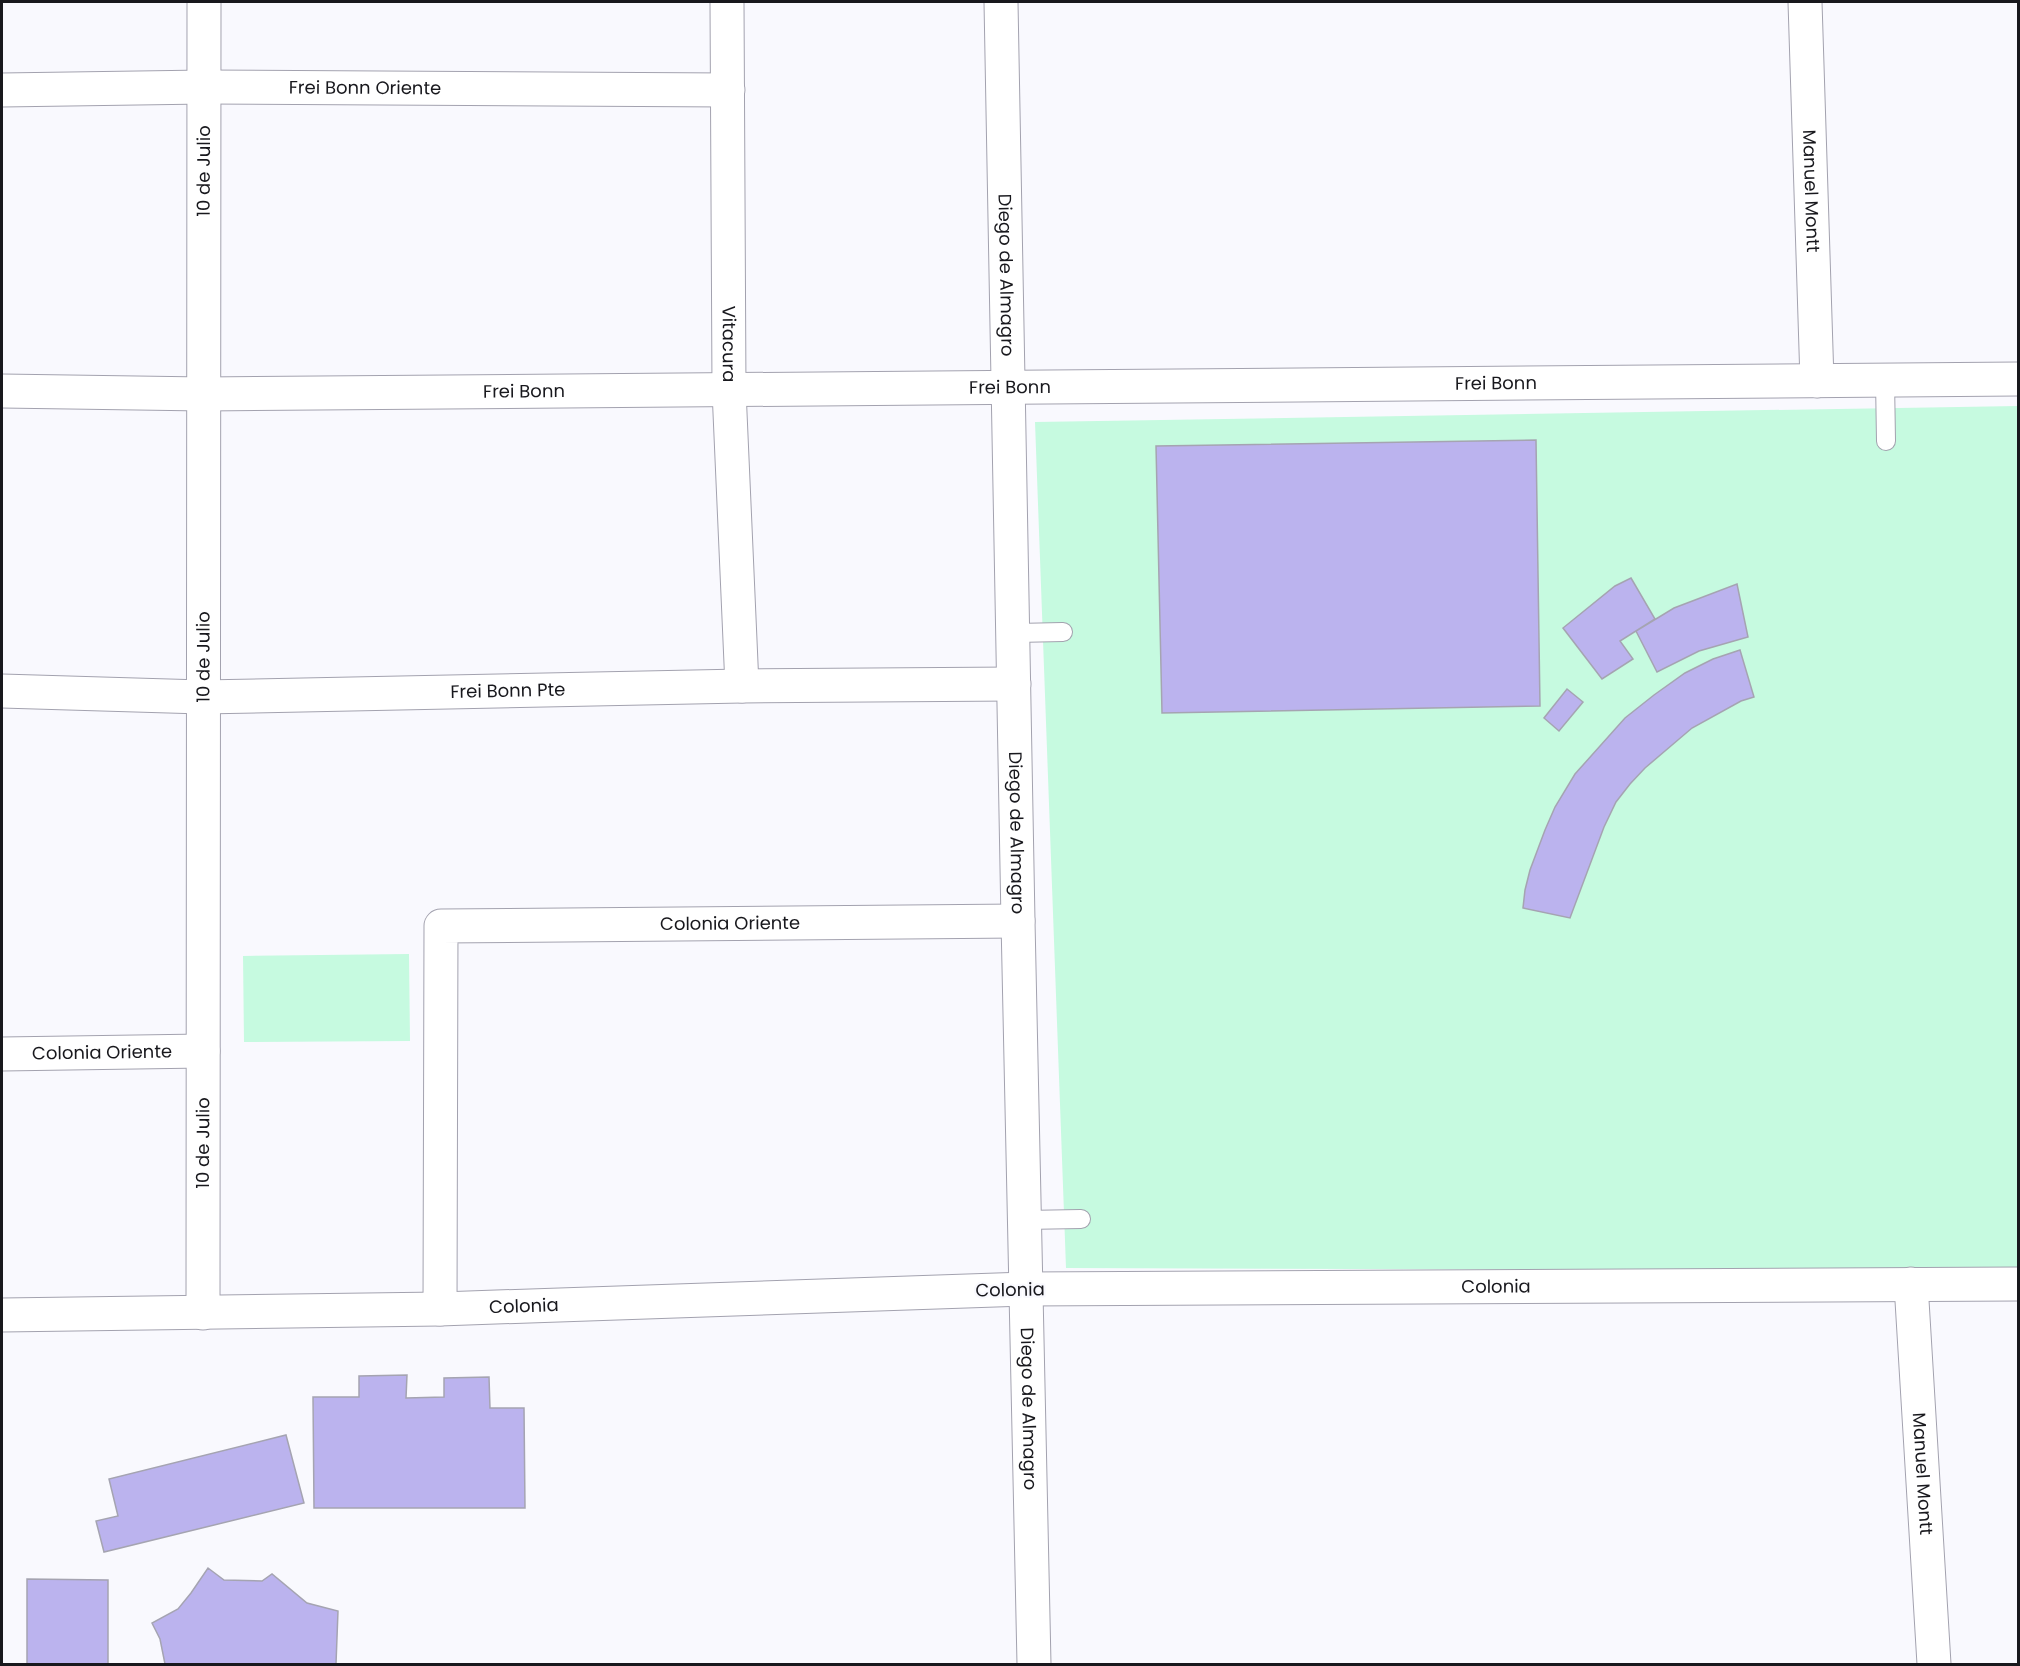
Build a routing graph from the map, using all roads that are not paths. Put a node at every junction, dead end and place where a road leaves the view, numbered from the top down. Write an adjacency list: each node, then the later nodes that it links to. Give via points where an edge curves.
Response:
1 (204, 2): 5 (street, 10 de Julio)
2 (728, 2): 7 (street, Vitacura)
3 (1001, 2): 11 (street, Diego de Almagro)
4 (1805, 2): 10 (street, Manuel Montt)
5 (205, 87): 6 (street, Frei Bonn Oriente); 7 (street, Frei Bonn Oriente); 14 (street, 10 de Julio)
6 (2, 90)
7 (728, 90): 12 (street, Vitacura)
8 (2019, 379): 9 (street, Frei Bonn)
9 (1885, 380): 10 (street, Frei Bonn); 15 (lane)
10 (1817, 381): 11 (street, Frei Bonn)
11 (1009, 387): 12 (street, Frei Bonn); 17 (street, Diego de Almagro)
12 (729, 390): 14 (street, Frei Bonn); 19 (street, Vitacura)
13 (2, 392): 14 (street, Frei Bonn)
14 (204, 394): 21 (street, 10 de Julio)
15 (1886, 441)
16 (1063, 632): 17 (lane)
17 (1013, 633): 18 (street, Diego de Almagro)
18 (1014, 684): 19 (street, Frei Bonn Pte); 22 (street, Diego de Almagro)
19 (742, 686): 21 (street, Frei Bonn Pte)
20 (2, 692): 21 (street, Frei Bonn Pte)
21 (202, 697): 23 (street, 10 de Julio)
22 (1018, 921): 26 (street, Diego de Almagro); 30 (street, Colonia Oriente, via 441,926)
23 (203, 1051): 24 (street, Colonia Oriente); 31 (street, 10 de Julio)
24 (2, 1054)
25 (1081, 1219): 26 (lane)
26 (1024, 1220): 29 (street, Diego de Almagro)
27 (1911, 1284): 28 (street, Colonia); 29 (street, Colonia); 34 (street, Manuel Montt)
28 (2019, 1284)
29 (1025, 1289): 30 (street, Colonia); 33 (street, Diego de Almagro)
30 (440, 1310): 31 (street, Colonia)
31 (203, 1313): 32 (street, Colonia)
32 (2, 1315)
33 (1034, 1665)
34 (1934, 1665)

